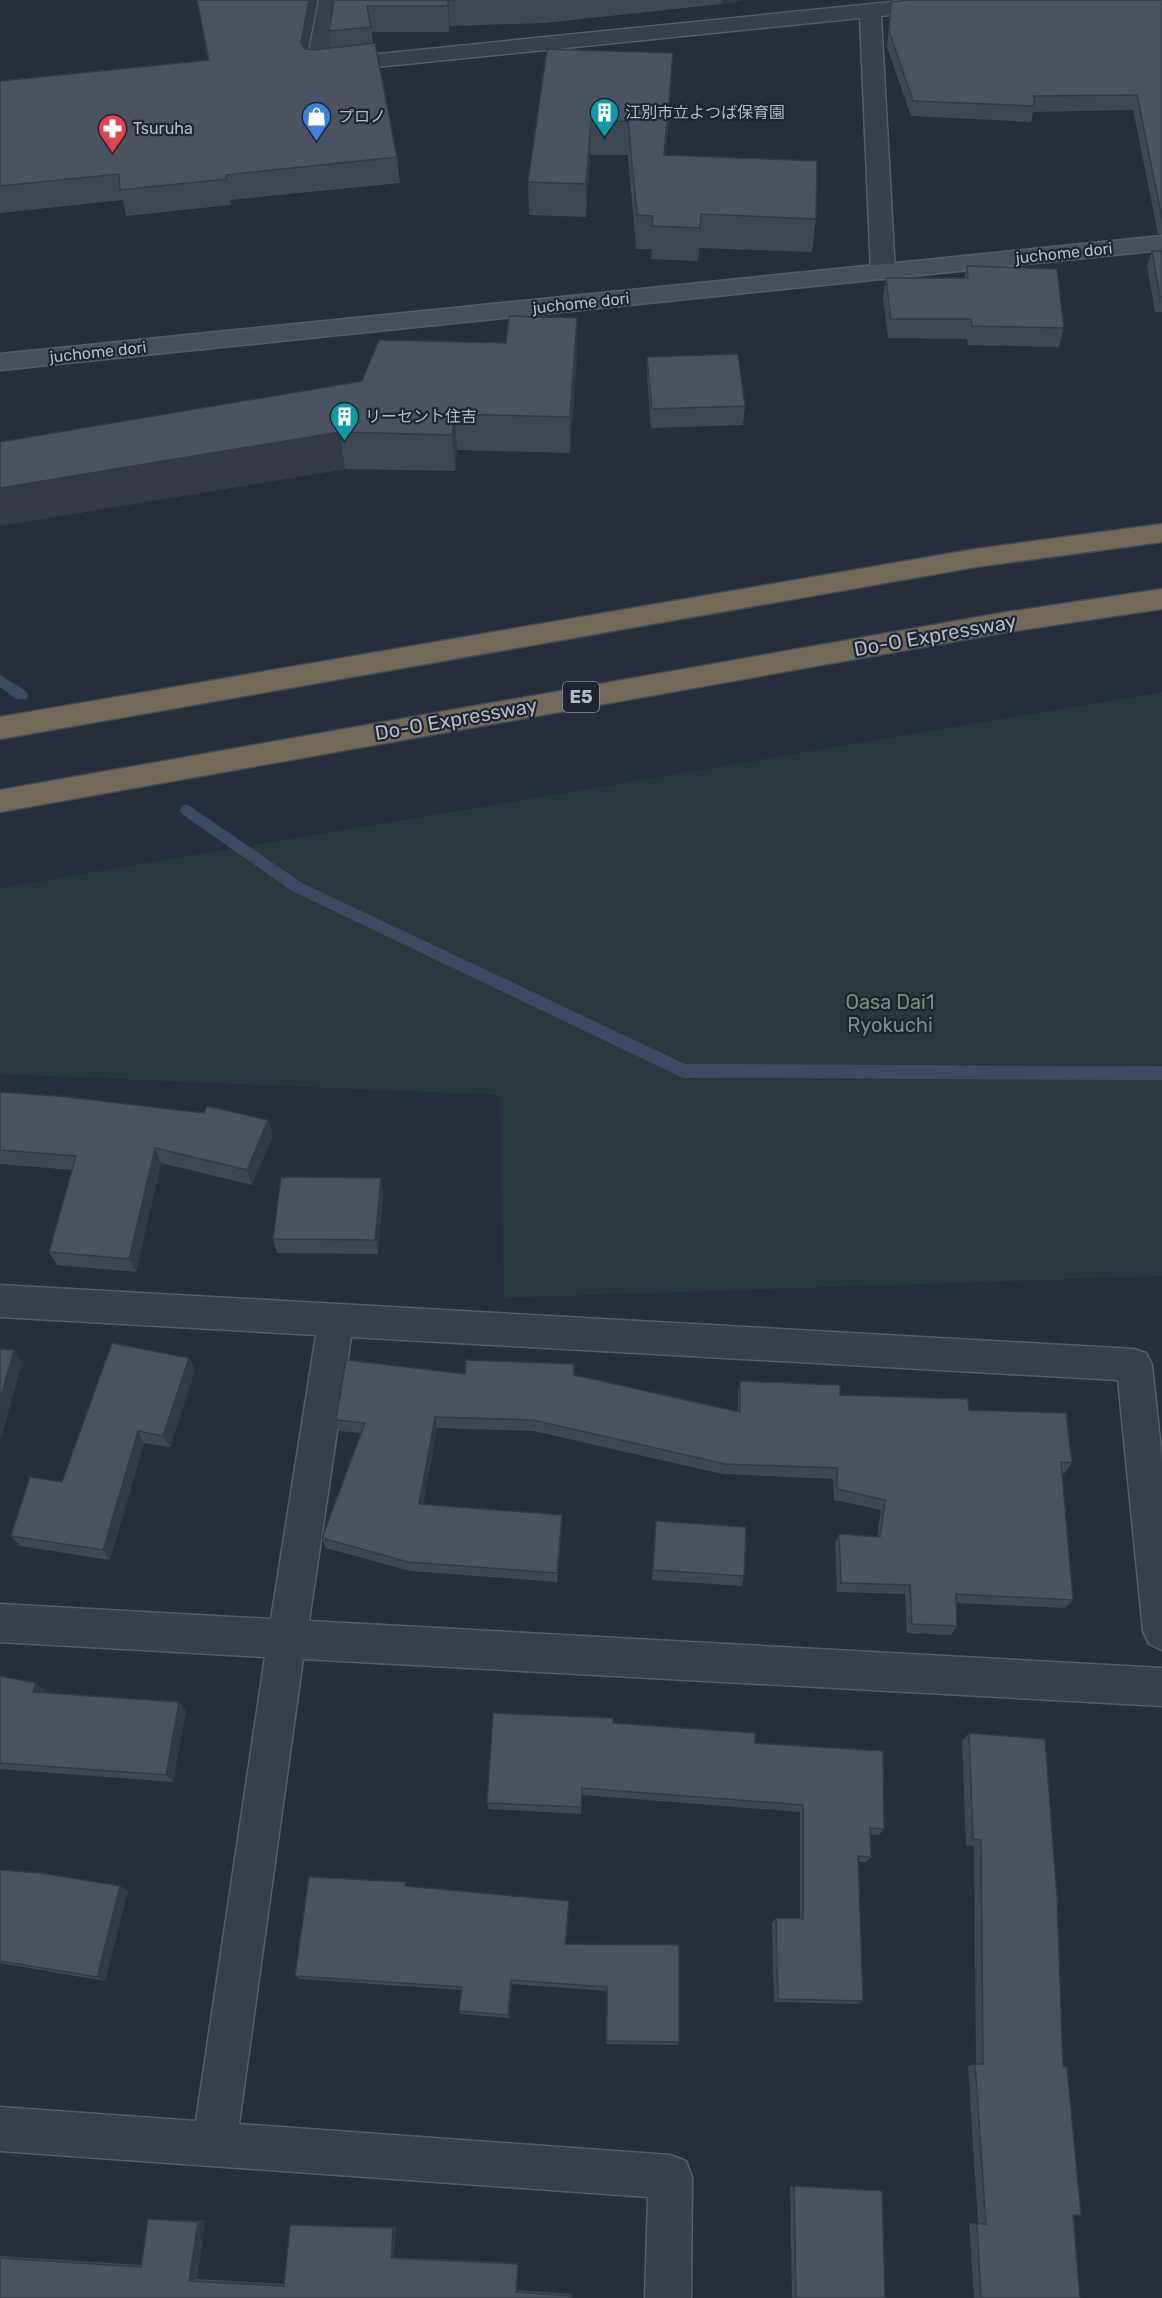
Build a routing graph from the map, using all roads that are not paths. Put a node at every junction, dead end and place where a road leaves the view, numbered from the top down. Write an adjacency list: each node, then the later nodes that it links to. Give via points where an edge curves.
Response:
1 (329, 0): 3 (street, via 316,67)
2 (972, 0): 3 (street)
3 (865, 7): 5 (street)
4 (1162, 243): 5 (street, juchome dori)
5 (883, 272): 6 (street, juchome dori)
6 (0, 362)
7 (1162, 533): 9 (highway, via 976,558)
8 (1162, 599): 10 (highway, Do-O Expressway / E5, via 1006,622)
9 (0, 728)
10 (0, 801)
11 (0, 1300): 12 (street)
12 (336, 1320): 14 (street, via 1134,1365); 15 (street)
13 (0, 1623): 15 (street)
14 (1162, 1631)
15 (287, 1639): 16 (street); 18 (street)
16 (1162, 1687)
17 (0, 2129): 18 (street)
18 (214, 2145): 19 (street, via 670,2177)
19 (668, 2298)

